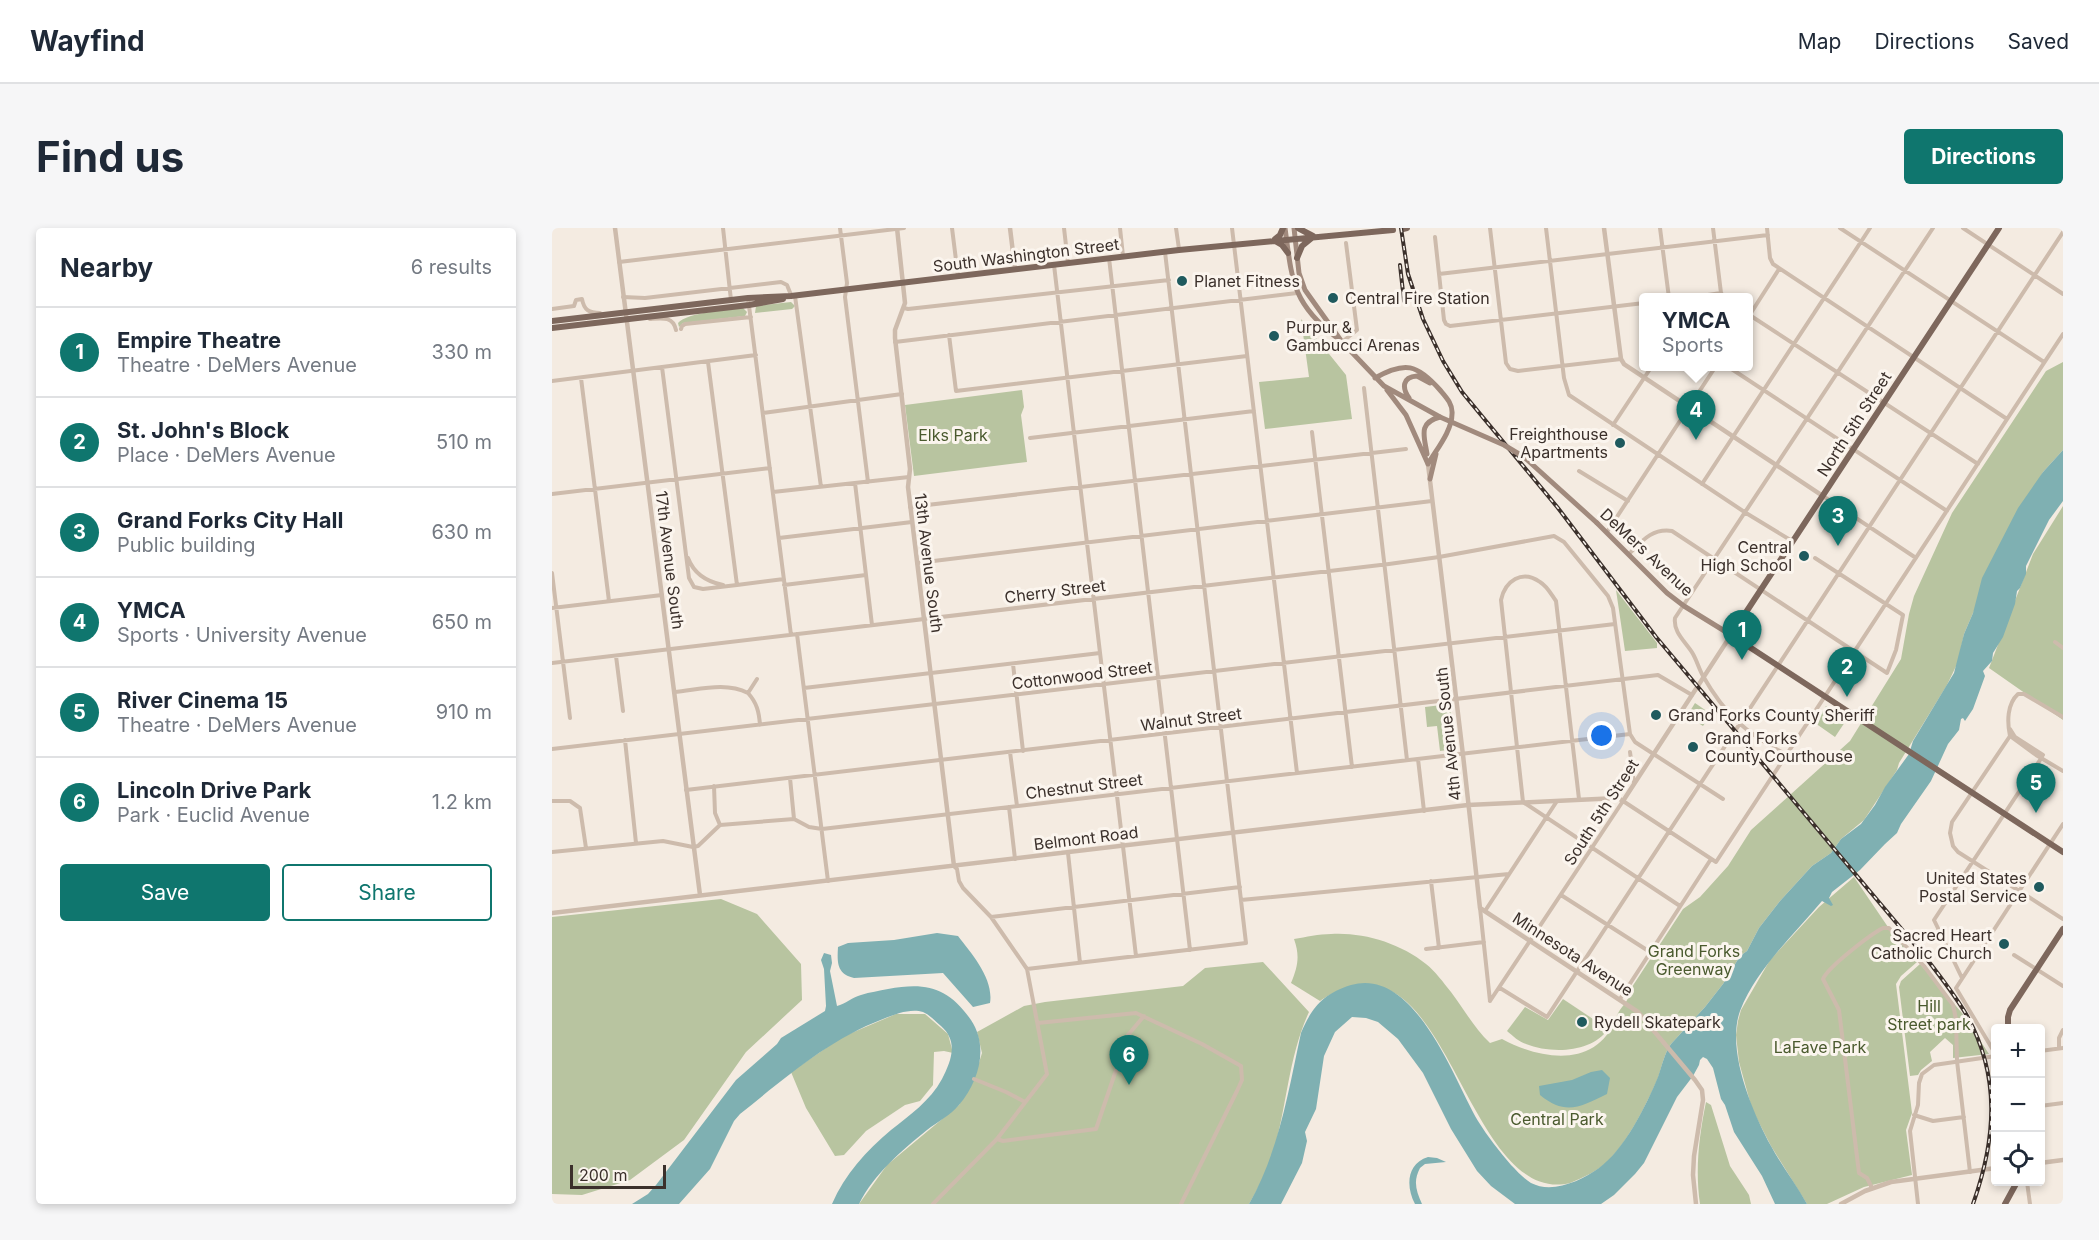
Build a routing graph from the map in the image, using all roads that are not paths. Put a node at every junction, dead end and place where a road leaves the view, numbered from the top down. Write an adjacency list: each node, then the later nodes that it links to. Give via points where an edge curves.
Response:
1 (615, 228): 51 (street, 17th Avenue South)
2 (723, 228): 42 (street)
3 (840, 228): 29 (street)
4 (897, 228): 5 (street); 29 (street); 62 (street, 13th Avenue South)
5 (904, 228)
6 (952, 228): 60 (street)
7 (1010, 228): 55 (street)
8 (1064, 228): 52 (street)
9 (1120, 228): 47 (street)
10 (1176, 228): 43 (street)
11 (1232, 228): 39 (street)
12 (1285, 228): 34 (main road, DeMers Avenue); 35 (main road)
13 (1296, 228): 31 (main road); 33 (main road, DeMers Avenue)
14 (1366, 228): 28 (main road, South Washington Street)
15 (1490, 228): 54 (street)
16 (1546, 228): 50 (street)
17 (1604, 228): 46 (street)
18 (1660, 228): 41 (street)
19 (1713, 228): 36 (street)
20 (1767, 228): 30 (street)
21 (1840, 228): 37 (street)
22 (1870, 228): 37 (street)
23 (1933, 228): 57 (street)
24 (1963, 228): 40 (street)
25 (1999, 228): 40 (main road, North 5th Street)
26 (1393, 230): 28 (main road, South Washington Street)
27 (2063, 232): 59 (street)
28 (1336, 234): 31 (main road, South Washington Street)
29 (841, 235): 42 (street); 65 (street)
30 (1768, 235): 36 (street); 56 (street, via 1772,262)
31 (1313, 236): 33 (main road, South Washington Street); 49 (main road, via 1302,246)
32 (1435, 237): 58 (street)
33 (1295, 238): 34 (main road, South Washington Street); 49 (main road, DeMers Avenue)
34 (1287, 239): 35 (main road, South Washington Street); 45 (main road, DeMers Avenue)
35 (1272, 240): 39 (main road, South Washington Street); 45 (main road)
36 (1715, 241): 41 (street); 69 (street)
37 (1861, 242): 57 (street); 73 (street)
38 (1346, 243): 103 (street, via 1357,330)
39 (1234, 244): 43 (main road, South Washington Street); 75 (street)
40 (1988, 244): 59 (street); 77 (main road, North 5th Street)
41 (1663, 247): 46 (street); 68 (street)
42 (725, 248): 51 (street); 64 (street)
43 (1179, 250): 44 (main road, South Washington Street)
44 (1165, 252): 47 (main road, South Washington Street); 61 (street)
45 (1288, 253): 67 (main road, DeMers Avenue)
46 (1607, 254): 50 (street); 79 (street)
47 (1124, 256): 48 (main road, South Washington Street)
48 (1109, 258): 52 (main road, South Washington Street); 63 (street)
49 (1297, 258): 84 (main road, DeMers Avenue, via 1302,282)
50 (1550, 261): 54 (street); 86 (street)
51 (619, 262): 72 (street, 17th Avenue South)
52 (1068, 263): 53 (main road, South Washington Street)
53 (1054, 265): 55 (main road, South Washington Street); 66 (street)
54 (1495, 267): 58 (street); 94 (street)
55 (1014, 269): 60 (main road, South Washington Street)
56 (1780, 269): 73 (street); 83 (street)
57 (1905, 270): 77 (street); 97 (street)
58 (1439, 274): 94 (street, via 1446,324)
59 (2035, 275): 70 (street); 99 (street)
60 (958, 276): 62 (main road, South Washington Street)
61 (1169, 280): 63 (street); 81 (street)
62 (903, 283): 65 (main road, South Washington Street); 80 (street, 13th Avenue South)
63 (1113, 286): 66 (street); 88 (street)
64 (730, 288): 71 (street, via 784,282); 72 (street); 74 (street)
65 (846, 289): 71 (main road, South Washington Street); 131 (street)
66 (1058, 293): 80 (street); 96 (street)
67 (1297, 293): 75 (street); 89 (main road, DeMers Avenue)
68 (1669, 293)
69 (1723, 293)
70 (2063, 294)
71 (793, 296): 76 (main road, South Washington Street); 134 (street)
72 (623, 297): 85 (street, 17th Avenue South)
73 (1824, 299): 97 (street); 104 (street)
74 (731, 300): 76 (main road, South Washington Street); 85 (main road, South Washington Street)
75 (1241, 300): 81 (street); 106 (street)
76 (749, 301): 90 (street); 91 (main road, South Washington Street)
77 (1951, 301): 99 (street); 107 (main road, North 5th Street)
78 (1639, 304): 79 (street)
79 (1614, 306): 86 (street); 108 (street)
80 (904, 308): 102 (street, 13th Avenue South, via 895,330)
81 (1172, 308): 88 (street); 111 (street)
82 (552, 309): 87 (street, via 574,306 576,300 582,299 588,311)
83 (1753, 309)
84 (1318, 310): 89 (main road); 103 (main road, DeMers Avenue)
85 (625, 312): 87 (main road, South Washington Street); 93 (street, 17th Avenue South)
86 (1556, 313): 94 (street); 112 (street)
87 (612, 314): 95 (main road, South Washington Street)
88 (1116, 315): 96 (street); 115 (street)
89 (1311, 315): 103 (main road, DeMers Avenue)
90 (751, 316): 91 (street, via 684,325 679,330 669,319); 105 (street)
91 (644, 318): 93 (main road, South Washington Street)
92 (1753, 318): 104 (street)
93 (626, 320): 98 (main road, South Washington Street); 114 (street, 17th Avenue South)
94 (1501, 320): 112 (street, via 1510,369)
95 (552, 321)
96 (1062, 321): 101 (street); 120 (street)
97 (1868, 327): 107 (street); 119 (street)
98 (552, 328)
99 (1998, 332): 110 (street); 127 (street)
100 (2063, 334): 110 (street)
101 (949, 335): 102 (street); 120 (street, via 956,391)
102 (895, 342): 130 (street, 13th Avenue South)
103 (1342, 342): 122 (main road, DeMers Avenue)
104 (1794, 344): 119 (street); 128 (street)
105 (756, 355): 109 (street); 137 (street)
106 (1247, 356): 111 (street); 136 (street)
107 (1914, 358): 127 (street); 133 (main road, North 5th Street)
108 (1621, 359): 112 (street); 123 (street)
109 (708, 362): 113 (street); 161 (street)
110 (2044, 362): 140 (street)
111 (1178, 364): 115 (street); 141 (street)
112 (1563, 366): 142 (street, via 1569,395)
113 (662, 367): 114 (street); 164 (street)
114 (633, 370): 121 (street); 167 (street, 17th Avenue South)
115 (1123, 370): 120 (street); 143 (street)
116 (1649, 371): 123 (street)
117 (1713, 371): 135 (street)
118 (1734, 371): 128 (street)
119 (1839, 373): 133 (street); 139 (street)
120 (1068, 377): 144 (street)
121 (580, 378): 124 (street); 174 (street)
122 (1375, 378): 125 (main road, DeMers Avenue); 129 (main road, via 1388,369 1409,367 1419,370)
123 (1644, 378): 135 (street); 142 (street)
124 (552, 381)
125 (1384, 386): 132 (main road, DeMers Avenue); 155 (main road, via 1406,415)
126 (1364, 388): 152 (street)
127 (1960, 388): 140 (street); 146 (street)
128 (1763, 390): 139 (street); 147 (street)
129 (1441, 392): 132 (main road, via 1422,377 1411,376 1404,382 1404,388); 149 (main road, via 1453,416)
130 (902, 394): 131 (street); 163 (street, 13th Avenue South)
131 (858, 400): 134 (street); 168 (street)
132 (1415, 403): 138 (main road, DeMers Avenue)
133 (1884, 403): 146 (street); 151 (main road, North 5th Street)
134 (811, 406): 137 (street); 172 (street)
135 (1689, 408): 147 (street); 153 (street)
136 (1254, 411): 141 (street); 158 (street)
137 (763, 413): 159 (street)
138 (1440, 417): 155 (main road, via 1425,425); 190 (main road, DeMers Avenue, bridge, via 1524,457)
139 (1808, 419): 151 (street); 157 (street)
140 (2007, 419): 156 (street)
141 (1185, 420): 143 (street); 162 (street)
142 (1613, 425): 153 (street)
143 (1130, 426): 144 (street); 169 (street)
144 (1075, 432): 148 (street); 173 (street)
145 (1312, 432): 154 (street)
146 (1931, 434): 156 (street); 166 (street)
147 (1732, 437): 157 (street); 171 (street)
148 (1030, 438)
149 (1441, 442): 155 (main road); 165 (main road)
150 (1406, 449): 152 (street)
151 (1853, 449): 166 (street); 177 (main road, North 5th Street)
152 (1371, 454): 154 (street); 181 (street)
153 (1658, 455): 171 (street); 179 (street)
154 (1316, 460): 158 (street); 184 (street)
155 (1428, 464): 165 (street, 4th Avenue South)
156 (1977, 464): 182 (street)
157 (1777, 465): 177 (street); 183 (street)
158 (1260, 466): 162 (street); 186 (street)
159 (770, 468): 161 (street); 175 (street)
160 (1579, 471): 179 (street)
161 (723, 474): 164 (street); 209 (street)
162 (1191, 474): 169 (street); 189 (street)
163 (909, 477): 168 (street); 180 (street, 13th Avenue South)
164 (676, 479): 167 (street); 195 (street)
165 (1430, 479): 178 (street, 4th Avenue South)
166 (1900, 480): 182 (street); 187 (street)
167 (648, 482): 174 (street); 214 (street, 17th Avenue South)
168 (868, 482): 170 (street)
169 (1136, 482): 173 (street); 191 (street)
170 (855, 483): 172 (street); 188 (street)
171 (1702, 484): 183 (street)
172 (821, 487): 175 (street)
173 (1081, 488): 180 (street); 194 (street)
174 (595, 489): 176 (street); 216 (street)
175 (773, 492): 192 (street)
176 (552, 494)
177 (1823, 496): 187 (street); 193 (main road, North 5th Street)
178 (1432, 501): 181 (street); 197 (street, 4th Avenue South)
179 (1628, 501): 190 (street)
180 (910, 507): 185 (street, 13th Avenue South)
181 (1378, 508): 184 (street); 202 (street)
182 (1947, 511): 199 (street)
183 (1746, 513): 193 (street); 200 (street)
184 (1322, 515): 186 (street); 203 (street)
185 (912, 522): 188 (street); 201 (street, 13th Avenue South)
186 (1267, 522): 189 (street); 207 (street)
187 (1869, 527): 199 (street); 205 (street)
188 (860, 528): 192 (street); 206 (street)
189 (1198, 530): 191 (street); 211 (street)
190 (1607, 532): 196 (main road, DeMers Avenue)
191 (1143, 537): 194 (street); 213 (street)
192 (779, 538): 208 (street)
193 (1792, 541): 212 (main road, North 5th Street)
194 (1088, 544): 201 (street); 215 (street)
195 (686, 551): 209 (street, via 690,564 705,578); 209 (street, via 694,587)
196 (1629, 554): 200 (street, via 1647,536 1663,530 1672,531); 218 (main road, DeMers Avenue)
197 (1438, 557): 202 (street, Cherry Street); 222 (street, Cherry Street, via 1547,536 1559,539 1608,596); 230 (street, 4th Avenue South)
198 (1815, 558): 205 (street)
199 (1916, 558): 217 (street)
200 (1715, 560): 212 (street); 218 (street)
201 (917, 563): 220 (street, 13th Avenue South)
202 (1384, 564): 203 (street, Cherry Street); 233 (street)
203 (1329, 571): 207 (street, Cherry Street); 237 (street)
204 (552, 573): 219 (street)
205 (1839, 574): 217 (street); 221 (street)
206 (866, 575): 210 (street); 223 (street)
207 (1274, 578): 211 (street, Cherry Street); 241 (street)
208 (784, 579): 209 (street); 210 (street)
209 (737, 585)
210 (784, 585): 226 (street)
211 (1205, 586): 213 (street, Cherry Street); 243 (street)
212 (1761, 589): 221 (street); 227 (main road, North 5th Street)
213 (1149, 592): 215 (street, Cherry Street); 246 (street)
214 (662, 595): 216 (street); 232 (street, 17th Avenue South)
215 (1093, 597): 220 (street, Cherry Street); 235 (street)
216 (609, 601): 219 (street)
217 (1885, 604): 234 (street); 234 (street, via 1903,615 1887,673)
218 (1684, 606): 227 (main road, DeMers Avenue); 245 (street, via 1674,626)
219 (554, 608): 238 (street)
220 (924, 618): 223 (street, Cherry Street); 244 (street, 13th Avenue South)
221 (1809, 620): 234 (street); 242 (street)
222 (1615, 624): 224 (street, Cottonwood Street); 248 (street)
223 (872, 625): 225 (street, Cherry Street)
224 (1559, 631): 228 (street, Cottonwood Street); 228 (street, via 1556,600 1542,583 1522,577 1507,583 1502,591); 250 (street)
225 (797, 634): 226 (street, Cherry Street); 251 (street)
226 (791, 635): 232 (street, Cherry Street)
227 (1731, 635): 242 (main road, DeMers Avenue); 245 (street, South 5th Street)
228 (1503, 638): 230 (street, Cottonwood Street); 254 (street)
229 (2055, 642): 231 (street)
230 (1450, 644): 233 (street, Cottonwood Street); 258 (street, 4th Avenue South)
231 (2063, 648)
232 (669, 649): 236 (street, Cherry Street); 252 (street, 17th Avenue South)
233 (1394, 650): 237 (street, Cottonwood Street); 260 (street)
234 (1855, 651): 257 (street)
235 (1100, 653): 240 (street); 249 (street)
236 (616, 656): 238 (street, Cherry Street); 261 (street)
237 (1339, 657): 241 (street, Cottonwood Street); 262 (street)
238 (563, 662): 239 (street, Cherry Street); 264 (street)
239 (552, 663)
240 (1012, 664): 244 (street); 255 (street)
241 (1283, 664): 243 (street, Cottonwood Street); 265 (street)
242 (1778, 666): 257 (main road, DeMers Avenue); 268 (street)
243 (1215, 672): 246 (street, Cottonwood Street); 270 (street)
244 (931, 673): 251 (street); 259 (street, 13th Avenue South)
245 (1704, 677): 256 (street, South 5th Street); 268 (street)
246 (1159, 678): 249 (street, Cottonwood Street); 272 (street)
247 (757, 679): 253 (street)
248 (1622, 679): 250 (street, Walnut Street); 256 (street, Walnut Street, via 1659,675); 273 (street)
249 (1104, 685): 255 (street, Cottonwood Street); 276 (street)
250 (1566, 687): 254 (street, Walnut Street); 277 (street)
251 (804, 688): 266 (street)
252 (674, 693): 253 (street, via 725,686); 271 (street, 17th Avenue South)
253 (748, 693): 267 (street, via 755,701)
254 (1511, 693): 258 (street, Walnut Street); 279 (street)
255 (1016, 695): 259 (street, Cottonwood Street); 280 (street)
256 (1692, 695): 283 (street, South 5th Street)
257 (1825, 696): 285 (street); 301 (main road, DeMers Avenue)
258 (1456, 699): 260 (street, Walnut Street); 284 (street, 4th Avenue South)
259 (934, 705): 266 (street, Cottonwood Street); 288 (street, 13th Avenue South)
260 (1401, 705): 262 (street, Walnut Street); 289 (street)
261 (623, 711)
262 (1345, 713): 265 (street, Walnut Street); 290 (street)
263 (2063, 717): 269 (street, via 2018,694 2013,698)
264 (570, 718)
265 (1290, 719): 270 (street, Walnut Street); 292 (street)
266 (808, 720): 267 (street, Cottonwood Street); 293 (street)
267 (760, 725): 271 (street, Cottonwood Street)
268 (1740, 725): 285 (street); 297 (street)
269 (2008, 726): 274 (street); 286 (street, via 2015,737)
270 (1221, 728): 272 (street, Walnut Street); 295 (street)
271 (679, 734): 275 (street, Cottonwood Street); 300 (street, 17th Avenue South)
272 (1166, 734): 276 (street, Walnut Street); 299 (street)
273 (1630, 734): 277 (street, Chestnut Street); 283 (street)
274 (2010, 736): 286 (street); 301 (street)
275 (625, 740): 278 (street, Cottonwood Street); 323 (street)
276 (1110, 741): 280 (street, Walnut Street); 302 (street)
277 (1573, 742): 279 (street, Chestnut Street); 303 (street)
278 (552, 749)
279 (1518, 749): 284 (street, Chestnut Street); 308 (street)
280 (1023, 751): 281 (street, Walnut Street)
281 (1010, 752): 288 (street, Walnut Street); 310 (street)
282 (1630, 752): 296 (street)
283 (1654, 754): 296 (street, South 5th Street); 297 (street)
284 (1463, 755): 287 (street, Chestnut Street); 309 (street, 4th Avenue South)
285 (1787, 755): 333 (street, via 1716,862)
286 (2042, 756): 291 (street); 314 (street)
287 (1418, 759): 289 (street, Chestnut Street); 312 (street)
288 (941, 760): 293 (street, Walnut Street); 313 (street, 13th Avenue South)
289 (1407, 760): 290 (street, Chestnut Street)
290 (1352, 767): 292 (street, Chestnut Street)
291 (2063, 771)
292 (1297, 773): 295 (street, Chestnut Street)
293 (815, 775): 294 (street, Walnut Street); 319 (street)
294 (790, 778): 298 (street, Walnut Street); 316 (street)
295 (1228, 781): 299 (street, Chestnut Street); 321 (street)
296 (1634, 783): 307 (street, South 5th Street)
297 (1701, 784): 304 (street); 320 (street)
298 (714, 786): 300 (street, Walnut Street); 318 (street, via 715,813)
299 (1173, 788): 302 (street, Chestnut Street); 322 (street)
300 (686, 789): 326 (street, 17th Avenue South)
301 (1971, 792): 314 (main road, DeMers Avenue); 334 (street, via 1950,831 1955,849)
302 (1117, 795): 310 (street, Chestnut Street); 325 (street)
303 (1579, 799): 305 (street, Belmont Road); 307 (street, Belmont Road)
304 (1724, 799)
305 (1557, 800): 308 (street, Belmont Road); 315 (street)
306 (552, 801): 327 (street, via 570,801 580,808)
307 (1623, 801): 320 (street); 328 (street, South 5th Street)
308 (1523, 802): 309 (street, Belmont Road); 315 (street)
309 (1468, 805): 312 (street, Belmont Road); 337 (street, 4th Avenue South)
310 (1017, 806): 311 (street, Chestnut Street)
311 (1009, 807): 313 (street, Chestnut Street); 332 (street)
312 (1424, 811): 321 (street, Belmont Road)
313 (948, 814): 319 (street, Chestnut Street); 335 (street, 13th Avenue South)
314 (2004, 814): 324 (main road, DeMers Avenue); 334 (street)
315 (1547, 818): 328 (street); 336 (street)
316 (794, 819): 318 (street, Chestnut Street); 319 (street, Chestnut Street, via 809,828)
317 (2063, 824): 324 (street)
318 (720, 825): 326 (street)
319 (822, 829): 339 (street)
320 (1669, 831): 333 (street); 338 (street)
321 (1234, 833): 322 (street, Belmont Road); 341 (street)
322 (1179, 839): 325 (street, Belmont Road); 343 (street)
323 (636, 843): 326 (street, via 666,841); 327 (street)
324 (2050, 844): 331 (main road, DeMers Avenue); 342 (street)
325 (1123, 846): 330 (street, Belmont Road); 346 (street)
326 (693, 847): 344 (street, 17th Avenue South)
327 (586, 848): 329 (street)
328 (1592, 848): 338 (street); 345 (street, South 5th Street)
329 (552, 852)
330 (1068, 852): 332 (street, Belmont Road); 349 (street)
331 (2063, 852)
332 (1015, 859): 335 (street, Belmont Road)
333 (1711, 859): 348 (street)
334 (1971, 862): 342 (street); 369 (street, via 1934,922)
335 (954, 866): 339 (street, Belmont Road); 353 (street, via 963,888)
336 (1509, 874): 337 (street); 351 (street)
337 (1476, 877): 340 (street); 350 (street, 4th Avenue South)
338 (1639, 878): 348 (street); 355 (street)
339 (828, 881): 344 (street, Belmont Road)
340 (1431, 881): 347 (street); 359 (street)
341 (1240, 887): 343 (street); 347 (street)
342 (2019, 892): 354 (street); 369 (street)
343 (1185, 894): 346 (street); 361 (street)
344 (700, 895): 352 (street, Belmont Road)
345 (1561, 895): 355 (street); 357 (street, South 5th Street)
346 (1130, 900): 349 (street); 364 (street)
347 (1242, 900): 361 (street, via 1246,944)
348 (1680, 906): 362 (street)
349 (1074, 907): 353 (street); 365 (street)
350 (1480, 908): 351 (street, Minnesota Avenue); 358 (street, 4th Avenue South)
351 (1485, 911): 357 (street, Minnesota Avenue)
352 (552, 913)
353 (991, 917): 366 (street)
354 (2063, 919)
355 (1608, 924): 362 (street); 368 (street)
356 (2063, 928): 367 (main road)
357 (1531, 941): 368 (street, Minnesota Avenue); 371 (street, South 5th Street)
358 (1484, 942): 359 (street); 373 (street, 4th Avenue South)
359 (1439, 948): 360 (street)
360 (1426, 949)
361 (1190, 950): 364 (street)
362 (1650, 952): 372 (street)
363 (2014, 955): 367 (street)
364 (1136, 956): 365 (street)
365 (1080, 963): 366 (street)
366 (1027, 969): 375 (street)
367 (2037, 969): 370 (street); 376 (main road, via 2008,1014)
368 (1577, 972): 371 (street, via 1547,1017); 372 (street, Minnesota Avenue)
369 (1962, 978): 379 (street, via 1956,988)
370 (2063, 986)
371 (1500, 988): 373 (street, South 5th Street)
372 (1620, 999): 400 (street, Minnesota Avenue, via 1638,1012 1703,1095 1694,1156)
373 (1490, 1001)
374 (1144, 1016): 375 (street, via 1127,1013); 389 (street, via 1128,1035 1096,1129); 399 (street, via 1238,1062 1243,1071 1237,1091)
375 (1038, 1023): 384 (street, via 1047,1074)
376 (2008, 1024)
377 (2063, 1030): 378 (street, via 2059,1038)
378 (2061, 1048): 380 (street)
379 (1991, 1049)
380 (2045, 1050)
381 (1991, 1057): 382 (street)
382 (1957, 1061): 387 (street, via 1924,1071); 388 (street); 397 (street, via 1953,1005 1889,928 1876,932 1826,973 1823,978 1839,1010 1859,1173)
383 (974, 1079): 384 (street)
384 (1025, 1102): 389 (street)
385 (2063, 1103): 386 (street)
386 (2045, 1105)
387 (1914, 1115): 388 (street, via 1933,1121); 394 (street, via 1910,1131)
388 (1964, 1117): 393 (street)
389 (997, 1139): 398 (street)
390 (2063, 1160): 391 (street)
391 (2045, 1162)
392 (1991, 1169): 393 (street)
393 (1971, 1173): 394 (street)
394 (1915, 1179): 397 (street); 402 (street)
395 (2015, 1186): 403 (main road)
396 (2028, 1186): 404 (street)
397 (1872, 1188): 401 (street)
398 (933, 1204)
399 (1181, 1204)
400 (1696, 1204)
401 (1841, 1204)
402 (1918, 1204)
403 (2006, 1204)
404 (2030, 1204)

